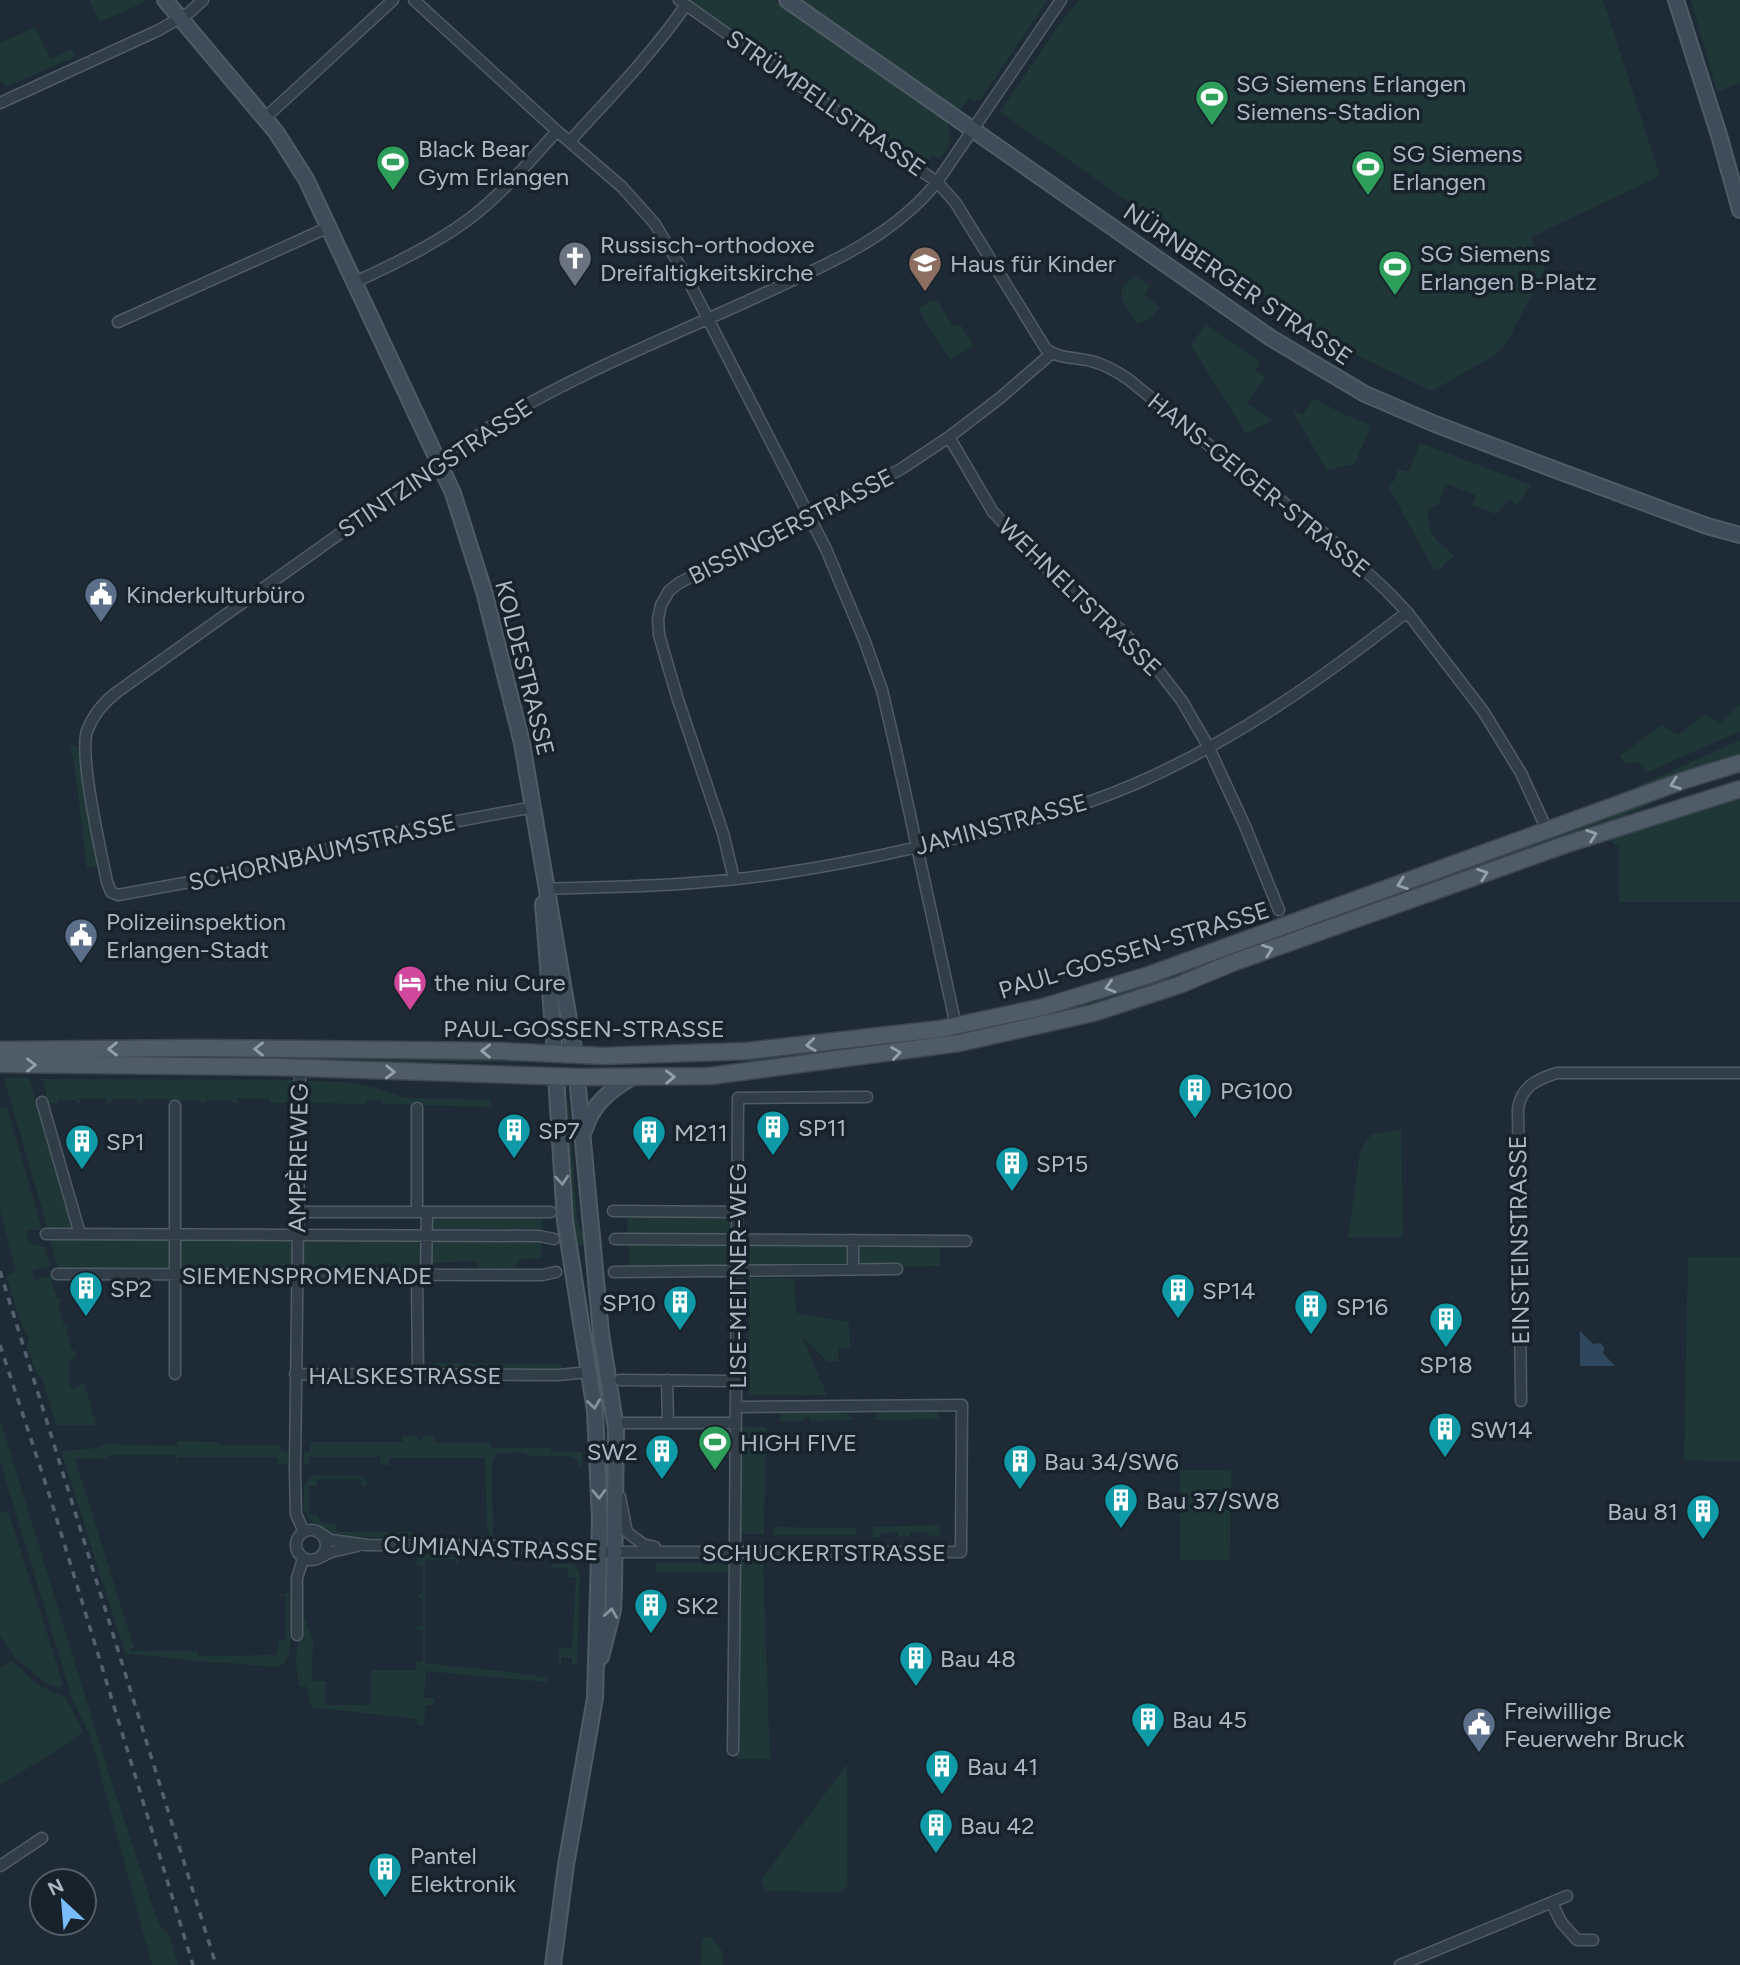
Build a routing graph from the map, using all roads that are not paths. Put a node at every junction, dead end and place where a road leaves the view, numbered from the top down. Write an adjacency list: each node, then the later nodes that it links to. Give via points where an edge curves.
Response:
1 (164, 0): 9 (street, KOLDESTRASSE)
2 (204, 0): 9 (street)
3 (394, 0): 11 (street)
4 (414, 0): 13 (street)
5 (787, 0): 12 (street, NÜRNBERGER STRASSE)
6 (1061, 0): 12 (street, STINTZINGSTRASSE)
7 (1676, 0): 16 (street)
8 (683, 2): 14 (street, via 668,31); 15 (street, STRÜMPELLSTRASSE)
9 (179, 19): 10 (street); 11 (street, KOLDESTRASSE)
10 (0, 103)
11 (265, 118): 17 (street, KOLDESTRASSE, via 306,179)
12 (973, 130): 15 (street, STINTZINGSTRASSE); 25 (street, NÜRNBERGER STRASSE, via 1271,338 1365,394)
13 (557, 131): 14 (street); 18 (street, via 476,214 382,271)
14 (570, 141): 19 (street, via 655,223)
15 (937, 182): 19 (street, STINTZINGSTRASSE, via 900,220 852,251); 21 (street, via 955,202)
16 (1740, 208)
17 (329, 227): 18 (street, KOLDESTRASSE); 20 (street)
18 (355, 282): 23 (street, KOLDESTRASSE)
19 (708, 320): 23 (street, STINTZINGSTRASSE, via 527,404); 24 (street)
20 (118, 322)
21 (1052, 354): 22 (street, BISSINGERSTRASSE); 28 (street, HANS-GEIGER-STRASSE, via 1089,360 1128,379 1335,542)
22 (949, 437): 24 (street, BISSINGERSTRASSE, via 901,470); 29 (street, WEHNELTSTRASSE, via 993,512 1059,581 1139,649 1182,701)
23 (439, 463): 32 (street, KOLDESTRASSE, via 484,590); 37 (street, STINTZINGSTRASSE, via 117,692 97,712 88,729 85,754)
24 (809, 518): 34 (street, via 881,690); 35 (street, BISSINGERSTRASSE, via 679,583 669,591 660,612 659,635)
25 (1707, 526): 26 (street, NÜRNBERGER STRASSE); 27 (street, NÜRNBERGER STRASSE)
26 (1740, 536)
27 (1740, 544)
28 (1407, 612): 29 (street, JAMINSTRASSE, via 1327,674); 33 (street, HANS-GEIGER-STRASSE, via 1483,711)
29 (1208, 746): 34 (street, JAMINSTRASSE, via 1146,779 1086,803); 38 (street, WEHNELTSTRASSE)
30 (1740, 763): 33 (main road, PAUL-GOSSEN-STRASSE, one-way to 33)
31 (1740, 789): 40 (main road, PAUL-GOSSEN-STRASSE, one-way to 31, via 1567,844)
32 (534, 807): 36 (street, KOLDESTRASSE); 37 (street, SCHORNBAUMSTRASSE, via 399,832 126,895)
33 (1548, 832): 39 (main road, PAUL-GOSSEN-STRASSE, one-way to 39)
34 (919, 847): 35 (street, JAMINSTRASSE); 41 (street)
35 (734, 879): 36 (street, JAMINSTRASSE)
36 (545, 889): 45 (street, KOLDESTRASSE, via 543,915); 46 (street, KOLDESTRASSE)
37 (111, 892)
38 (1279, 910)
39 (1157, 972): 40 (main road, via 1167,979); 41 (main road, PAUL-GOSSEN-STRASSE, one-way to 41, via 1043,1007)
40 (1163, 990): 50 (main road, PAUL-GOSSEN-STRASSE, one-way to 40, via 959,1043 1093,1013)
41 (956, 1026): 44 (main road, PAUL-GOSSEN-STRASSE, one-way to 44)
42 (181, 1048): 43 (main road, PAUL-GOSSEN-STRASSE, one-way to 43); 45 (main road, PAUL-GOSSEN-STRASSE, one-way to 42); 48 (main road)
43 (0, 1050)
44 (747, 1051): 46 (main road, PAUL-GOSSEN-STRASSE); 50 (main road, via 741,1062)
45 (555, 1053): 46 (main road, PAUL-GOSSEN-STRASSE); 52 (main road)
46 (575, 1055): 53 (main road, KOLDESTRASSE)
47 (0, 1065): 48 (main road, PAUL-GOSSEN-STRASSE, one-way to 48)
48 (181, 1066): 49 (main road, PAUL-GOSSEN-STRASSE)
49 (300, 1068): 52 (main road, PAUL-GOSSEN-STRASSE, one-way to 52); 60 (street, AMPÈREWEG)
50 (753, 1071): 54 (main road, PAUL-GOSSEN-STRASSE, one-way to 50)
51 (1740, 1073): 93 (street, EINSTEINSTRASSE, via 1558,1073 1522,1093 1518,1109)
52 (556, 1076): 53 (main road, PAUL-GOSSEN-STRASSE); 84 (street, one-way to 84, via 565,1221)
53 (577, 1077): 54 (main road, PAUL-GOSSEN-STRASSE); 59 (street)
54 (631, 1078): 59 (street, via 598,1104)
55 (867, 1097): 64 (street, LISE-MEITNER-WEG, via 738,1098)
56 (41, 1102): 66 (street)
57 (175, 1106): 67 (street)
58 (417, 1108): 61 (street)
59 (583, 1134): 85 (street)
60 (298, 1212): 61 (street); 68 (street, AMPÈREWEG)
61 (422, 1212): 62 (street); 69 (street)
62 (551, 1212)
63 (613, 1212): 64 (street)
64 (738, 1212): 72 (street, LISE-MEITNER-WEG)
65 (46, 1234): 66 (street, SIEMENSPROMENADE)
66 (80, 1234): 67 (street, SIEMENSPROMENADE)
67 (176, 1234): 68 (street, SIEMENSPROMENADE); 81 (street)
68 (297, 1235): 69 (street, SIEMENSPROMENADE); 82 (street, AMPÈREWEG)
69 (427, 1235): 70 (street, SIEMENSPROMENADE); 83 (street)
70 (554, 1239)
71 (615, 1239): 72 (street)
72 (737, 1240): 73 (street); 77 (street, LISE-MEITNER-WEG)
73 (853, 1240): 74 (street); 75 (street)
74 (966, 1241)
75 (853, 1269): 76 (street); 77 (street)
76 (897, 1269)
77 (737, 1271): 79 (street); 92 (street, LISE-MEITNER-WEG)
78 (556, 1272): 83 (street, SIEMENSPROMENADE)
79 (614, 1272)
80 (57, 1274): 81 (street, SIEMENSPROMENADE)
81 (176, 1275): 82 (street, SIEMENSPROMENADE); 87 (street)
82 (296, 1275): 83 (street, SIEMENSPROMENADE); 88 (street, AMPÈREWEG)
83 (422, 1275): 89 (street)
84 (580, 1319): 85 (street, via 588,1332); 86 (street)
85 (601, 1333): 98 (street, via 616,1429)
86 (590, 1372): 89 (street, HALSKESTRASSE); 104 (street, one-way to 104, via 597,1437)
87 (176, 1374)
88 (295, 1374): 89 (street, HALSKESTRASSE); 99 (street, HALSKESTRASSE, via 296,1514)
89 (418, 1374)
90 (620, 1380): 91 (street)
91 (667, 1380): 92 (street); 96 (street)
92 (736, 1381): 94 (street, LISE-MEITNER-WEG)
93 (1521, 1401)
94 (736, 1407): 97 (street, LISE-MEITNER-WEG); 103 (street, SCHUCKERTSTRASSE, via 962,1405 961,1552)
95 (625, 1423): 96 (street)
96 (668, 1423): 97 (street)
97 (736, 1423): 101 (street, LISE-MEITNER-WEG)
98 (617, 1485): 103 (street, SCHUCKERTSTRASSE, via 627,1532 643,1544); 105 (street)
99 (304, 1532): 100 (street, CUMIANASTRASSE); 108 (street, via 296,1546)
100 (323, 1535): 102 (street, CUMIANASTRASSE); 106 (street, via 327,1545)
101 (735, 1540)
102 (368, 1545): 104 (street, CUMIANASTRASSE); 106 (street, CUMIANASTRASSE)
103 (666, 1551): 105 (street, SCHUCKERTSTRASSE)
104 (599, 1552): 105 (street, CUMIANASTRASSE); 110 (street)
105 (615, 1552): 110 (street, one-way to 105, via 612,1610)
106 (321, 1557): 108 (street, CUMIANASTRASSE)
107 (735, 1557): 111 (street)
108 (303, 1559): 109 (street, via 297,1578)
109 (297, 1635)
110 (596, 1672): 117 (street)
111 (733, 1750)
112 (42, 1838): 113 (street)
113 (0, 1866)
114 (1567, 1896): 115 (street)
115 (1552, 1903): 116 (street, via 1570,1933 1582,1942); 118 (street)
116 (1593, 1940)
117 (553, 1965)
118 (1400, 1965)

